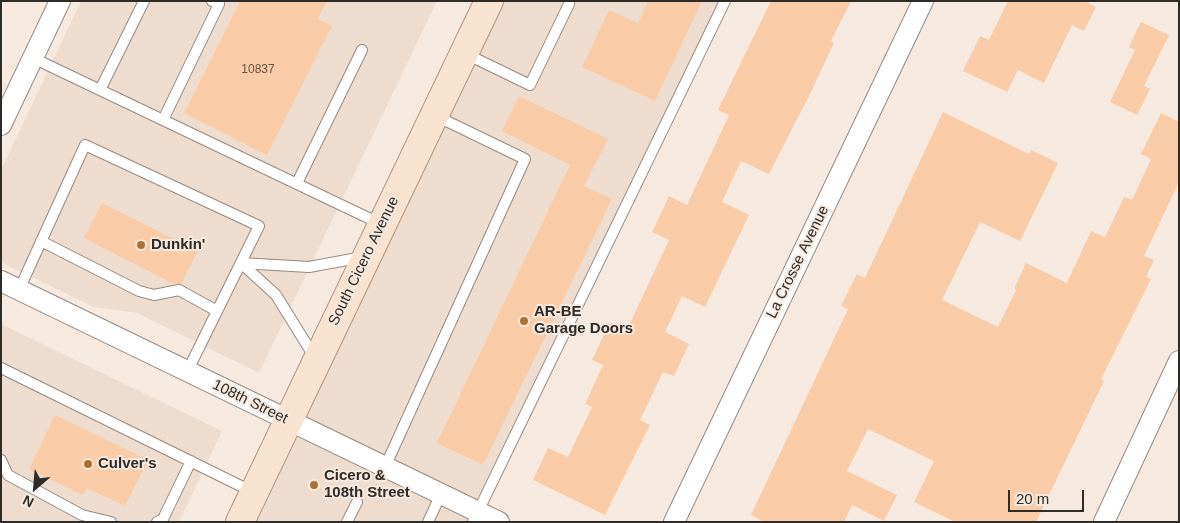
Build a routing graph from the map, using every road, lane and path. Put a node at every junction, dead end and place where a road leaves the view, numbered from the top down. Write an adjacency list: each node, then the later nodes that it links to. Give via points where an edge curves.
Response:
1 (60, 1): 10 (street)
2 (144, 1): 11 (lane)
3 (212, 1): 13 (lane, via 219,4)
4 (489, 1): 9 (main road, South Cicero Avenue)
5 (725, 1): 33 (lane)
6 (923, 1): 39 (street, La Crosse Avenue)
7 (569, 4): 9 (lane, via 530,85)
8 (362, 50): 15 (lane)
9 (464, 53): 12 (main road, South Cicero Avenue)
10 (33, 58): 11 (lane); 14 (street)
11 (100, 90): 13 (lane)
12 (434, 115): 16 (main road, South Cicero Avenue); 29 (lane, via 525,160)
13 (163, 120): 15 (lane)
14 (1, 125)
15 (297, 184): 16 (lane)
16 (382, 224): 18 (main road, South Cicero Avenue)
17 (41, 241): 19 (lane, via 85,145 259,226); 20 (lane); 21 (lane, via 139,291 154,295 179,290)
18 (367, 256): 19 (lane, via 309,267); 22 (main road, South Cicero Avenue)
19 (241, 263): 21 (lane); 22 (lane, via 276,295)
20 (10, 286): 25 (street, 108th Street)
21 (217, 311): 25 (lane)
22 (316, 361): 26 (main road, South Cicero Avenue)
23 (1179, 361): 40 (street)
24 (1, 368): 28 (lane)
25 (187, 372): 26 (street, 108th Street)
26 (288, 421): 29 (street, 108th Street); 32 (main road, South Cicero Avenue)
27 (1, 460): 34 (lane, via 8,475 82,515)
28 (191, 461): 32 (lane); 35 (lane, via 163,519)
29 (385, 467): 30 (street, 108th Street)
30 (441, 494): 33 (street, 108th Street); 37 (lane)
31 (357, 502): 36 (lane)
32 (247, 513)
33 (475, 516): 38 (street, 108th Street)
34 (111, 522)
35 (156, 522)
36 (348, 522)
37 (428, 522)
38 (500, 522)
39 (674, 522)
40 (1104, 522)

